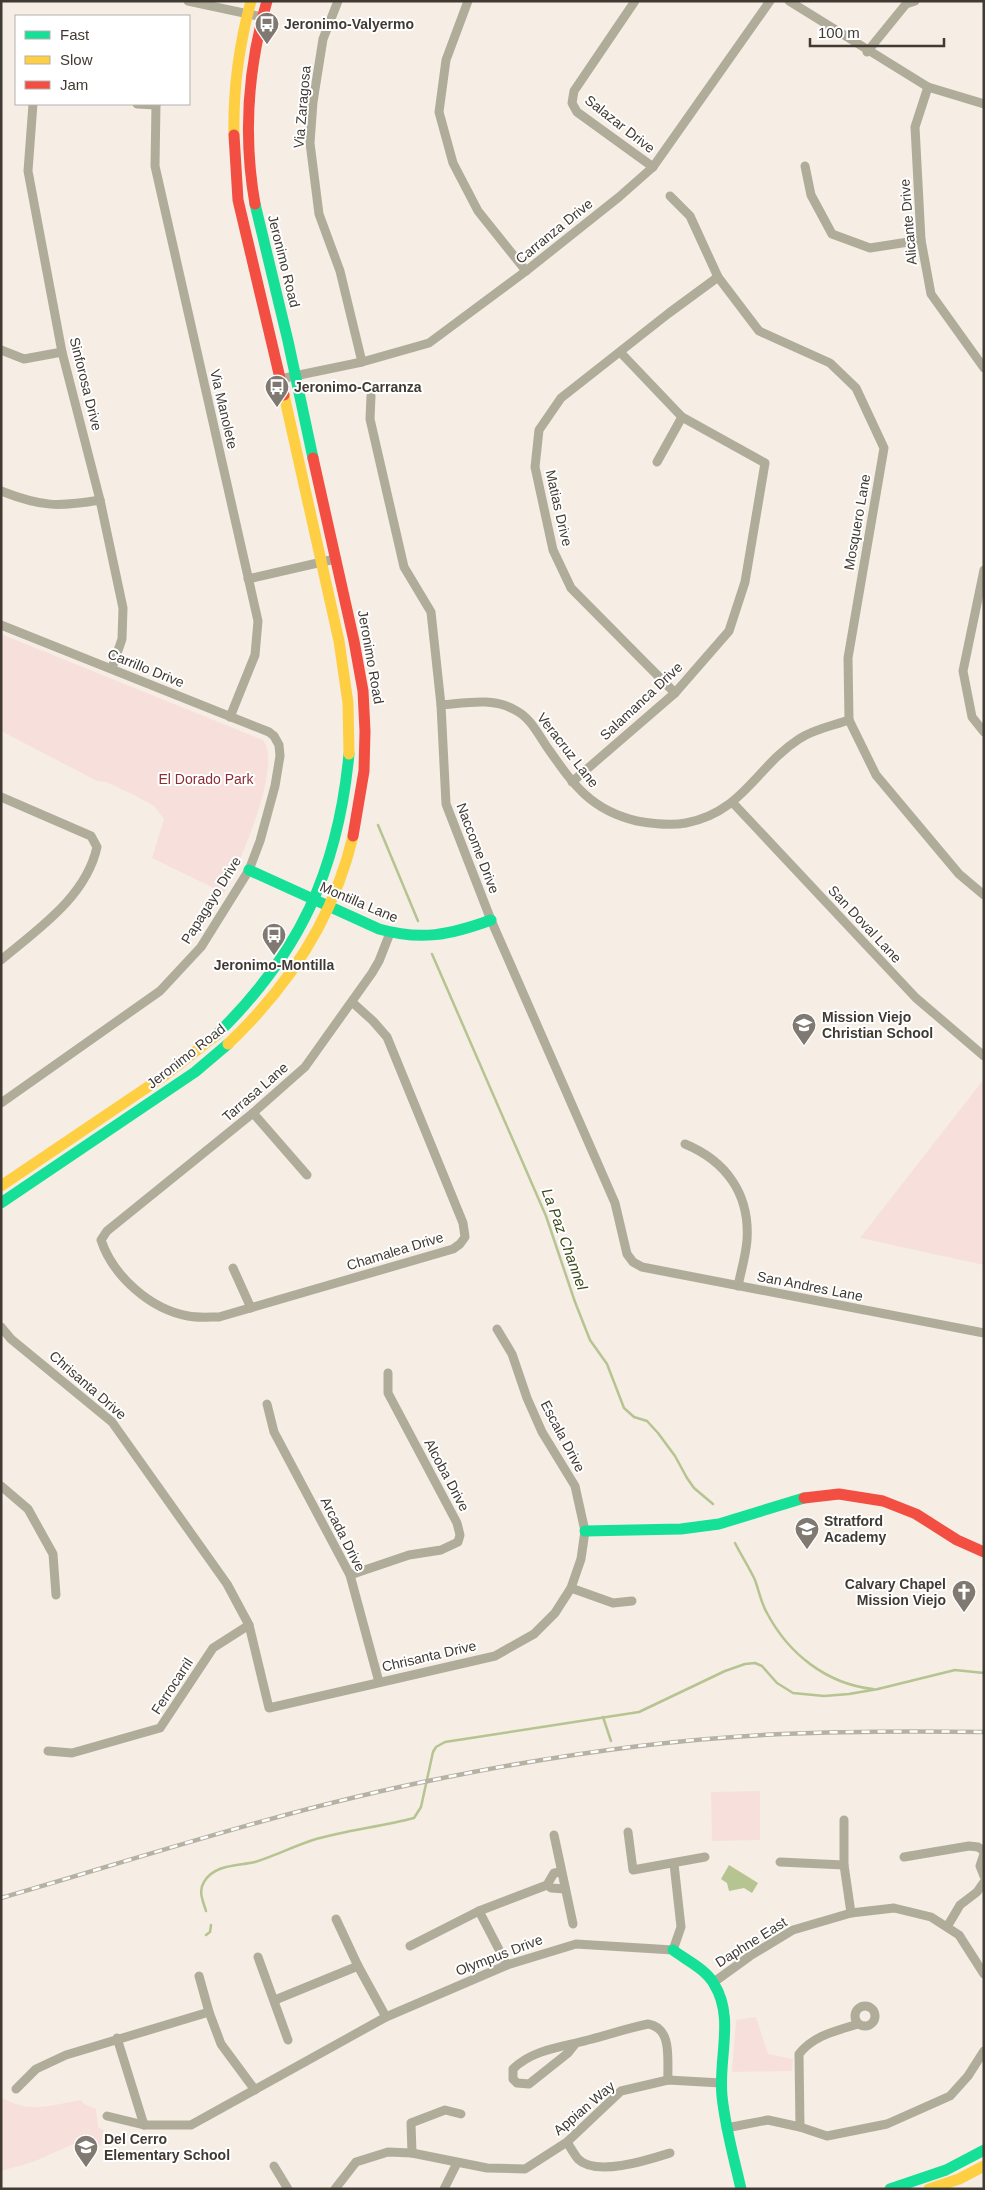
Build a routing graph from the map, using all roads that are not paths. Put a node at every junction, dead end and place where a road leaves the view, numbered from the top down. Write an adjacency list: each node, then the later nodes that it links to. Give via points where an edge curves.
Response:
1 (188, 1): 10 (street)
2 (251, 1): 10 (main road, Jeronimo Road)
3 (267, 1): 11 (main road, Jeronimo Road)
4 (338, 1): 26 (street, Via Zaragosa, via 322,39 310,143 319,214 340,271)
5 (468, 1): 21 (street, via 446,60 439,112 453,163 478,211)
6 (635, 1): 18 (street, Salazar Drive, via 574,92 572,103 577,112)
7 (770, 1): 18 (street, Carranza Drive)
8 (789, 1): 12 (street)
9 (914, 1): 12 (street, via 906,4)
10 (248, 14): 11 (street); 29 (main road, Jeronimo Road, via 234,86 234,159 238,200)
11 (262, 17): 28 (main road, Jeronimo Road, via 250,79 248,140 251,177 258,223)
12 (868, 52): 13 (street)
13 (928, 87): 14 (street); 20 (street, Alicante Drive, via 915,127)
14 (984, 104)
15 (33, 105): 24 (street, Sinforosa Drive, via 28,170)
16 (156, 105): 38 (street, Via Manolete, via 155,166)
17 (805, 166): 20 (street, via 811,195 832,234 870,248)
18 (652, 167): 21 (street, Carranza Drive)
19 (670, 196): 22 (street, Mosquero Lane, via 690,216)
20 (920, 240): 27 (street, Alicante Drive, via 931,294)
21 (526, 271): 26 (street, Carranza Drive, via 429,343)
22 (718, 278): 25 (street, Matias Drive); 44 (street, Mosquero Lane, via 760,331 830,363 856,388 884,448 848,658)
23 (1, 350): 24 (street, via 24,359)
24 (62, 352): 34 (street, Sinforosa Drive)
25 (621, 353): 31 (street); 41 (street, Matias Drive, via 561,398 539,430 535,467 553,550 571,588)
26 (362, 362): 28 (street, Carranza Drive)
27 (984, 368)
28 (295, 375): 29 (street, Carranza Drive); 35 (main road, Jeronimo Road)
29 (280, 379): 36 (main road, Jeronimo Road)
30 (371, 396): 42 (street, Naccome Drive, via 370,419 404,567 431,612)
31 (682, 417): 32 (street); 41 (street, Salamanca Drive, via 765,463 745,582 729,630)
32 (657, 462)
33 (1, 491): 34 (street, via 42,504 67,505)
34 (100, 500): 40 (street, Sinforosa Drive, via 123,608 122,639)
35 (335, 559): 36 (street); 53 (main road, Jeronimo Road, via 361,674 366,718 363,786 344,869)
36 (319, 562): 38 (street); 52 (main road, Jeronimo Road, via 345,677 349,736 341,817)
37 (984, 570): 45 (street, via 963,671 972,718)
38 (248, 579): 43 (street, Via Manolete, via 258,621 257,650)
39 (1, 625): 40 (street, Carrillo Drive)
40 (112, 668): 43 (street, Carrillo Drive)
41 (675, 693): 47 (street, Salamanca Drive)
42 (441, 705): 47 (street, Veracruz Lane, via 487,702 516,710 533,726); 54 (street, Naccome Drive, via 446,804)
43 (230, 717): 46 (street, Carrillo Drive, via 269,732)
44 (849, 720): 49 (street, Veracruz Lane, via 800,738); 51 (street, Mosquero Lane, via 876,775 959,874)
45 (984, 732)
46 (277, 740): 50 (street, Papagayo Drive, via 280,756 275,786)
47 (572, 782): 49 (street, Veracruz Lane, via 600,808 648,823 689,822 717,813)
48 (1, 797): 56 (street, via 91,836 97,847 94,862 62,908)
49 (732, 804): 58 (street, San Doval Lane, via 916,998)
50 (249, 870): 52 (main road, Montilla Lane); 59 (street, Papagayo Drive, via 200,947 160,991)
51 (984, 895)
52 (314, 900): 53 (main road, Montilla Lane); 63 (main road, Jeronimo Road, via 264,982 207,1043)
53 (329, 906): 55 (main road, Montilla Lane); 64 (main road, Jeronimo Road, via 278,992 224,1048 195,1072)
54 (491, 920): 55 (main road, Montilla Lane, via 442,936 413,937); 66 (street, Naccome Drive, via 615,1203 627,1254)
55 (390, 932): 57 (street, Tarrasa Lane, via 379,961)
56 (1, 960)
57 (352, 1002): 60 (street, Tarrasa Lane, via 305,1067); 69 (street, Chamalea Drive, via 387,1037 463,1223 465,1237 452,1249)
58 (984, 1056)
59 (1, 1103)
60 (253, 1113): 62 (street); 65 (street, Tarrasa Lane)
61 (685, 1144): 68 (street, via 720,1164 742,1197 747,1217 747,1241)
62 (306, 1175)
63 (1, 1186)
64 (1, 1203)
65 (101, 1240): 69 (street, Chamalea Drive, via 127,1282 145,1298 165,1308 188,1316 219,1317)
66 (633, 1262): 68 (street, San Andres Lane, via 642,1267)
67 (233, 1268): 69 (street)
68 (738, 1286): 72 (street, San Andres Lane)
69 (251, 1308)
70 (1, 1326): 82 (street, Chrisanta Drive, via 11,1339 112,1422 226,1584)
71 (497, 1329): 76 (street, Escala Drive, via 512,1354 542,1432 575,1486)
72 (984, 1333)
73 (388, 1372): 78 (street, Alcoba Drive, via 388,1393 457,1523 460,1535 458,1542 441,1550 410,1555)
74 (267, 1404): 78 (street, Arcada Drive, via 274,1432)
75 (1, 1486): 80 (street, via 28,1509 54,1554)
76 (585, 1530): 77 (main road, via 680,1529 719,1524 798,1499 839,1494 883,1501 916,1514 957,1540); 79 (street, Chrisanta Drive, via 581,1559)
77 (984, 1552)
78 (350, 1575): 83 (street, Arcada Drive)
79 (570, 1588): 81 (street, via 613,1603); 83 (street, Chrisanta Drive, via 555,1613 534,1634 495,1656)
80 (56, 1594)
81 (632, 1601)
82 (249, 1625): 83 (street, Chrisanta Drive, via 269,1708); 84 (street, Ferrocarril, via 213,1648 160,1728 72,1753)
83 (379, 1682)
84 (48, 1751)
85 (844, 1820): 93 (street)
86 (628, 1832): 92 (street, via 633,1870)
87 (554, 1835): 94 (street)
88 (984, 1853): 90 (street, via 978,1847 969,1846); 95 (street, via 980,1866)
89 (705, 1857): 92 (street)
90 (904, 1857)
91 (780, 1862): 93 (street)
92 (674, 1864): 105 (street, via 681,1927)
93 (844, 1865): 100 (street)
94 (561, 1872): 97 (street, via 554,1874); 98 (street)
95 (984, 1876)
96 (984, 1882): 103 (street, via 960,1906)
97 (547, 1885): 98 (street); 99 (street)
98 (565, 1889): 102 (street)
99 (479, 1911): 104 (street); 107 (street)
100 (851, 1913): 103 (street, Daphne East, via 894,1908 931,1917); 111 (street, Daphne East, via 793,1930)
101 (336, 1919): 108 (street)
102 (573, 1924)
103 (947, 1927): 109 (street, Daphne East, via 958,1935)
104 (410, 1946)
105 (673, 1950): 107 (street, Olympus Drive, via 576,1944); 111 (main road)
106 (258, 1957): 112 (street)
107 (507, 1965): 114 (street, Olympus Drive)
108 (358, 1966): 112 (street); 114 (street)
109 (984, 1974)
110 (199, 1976): 113 (street)
111 (714, 1982): 121 (main road, via 723,2006 726,2029)
112 (275, 2000): 117 (street)
113 (209, 2012): 116 (street); 123 (street, via 221,2044)
114 (386, 2018): 123 (street, Olympus Drive)
115 (858, 2024): 127 (street, via 822,2035 799,2054)
116 (117, 2038): 122 (street, via 36,2069); 126 (street)
117 (288, 2040)
118 (576, 2043): 118 (street, via 560,2045 519,2063 513,2069 513,2079 516,2083 529,2084); 120 (street, via 641,2025 656,2025 666,2038)
119 (984, 2052): 127 (street, via 950,2096 887,2124 827,2136)
120 (668, 2080): 121 (street, Appian Way); 129 (street, Appian Way, via 621,2092)
121 (721, 2083): 128 (main road)
122 (16, 2089)
123 (255, 2090): 126 (street, Olympus Drive, via 191,2125)
124 (460, 2114): 131 (street, via 445,2110 411,2123)
125 (107, 2116): 126 (street, Olympus Drive)
126 (144, 2125)
127 (800, 2127): 128 (street, via 768,2120)
128 (726, 2128): 139 (main road)
129 (567, 2142): 132 (street, via 578,2159 589,2166 602,2168); 133 (street, Appian Way, via 525,2169)
130 (984, 2150): 140 (main road, via 946,2170)
131 (412, 2153): 133 (street, Appian Way); 137 (street, Appian Way, via 388,2152 356,2162)
132 (670, 2153)
133 (457, 2163): 138 (street)
134 (274, 2166): 136 (street)
135 (984, 2166): 141 (main road)
136 (288, 2189)
137 (335, 2189)
138 (444, 2189)
139 (740, 2189)
140 (890, 2189)
141 (929, 2189)

